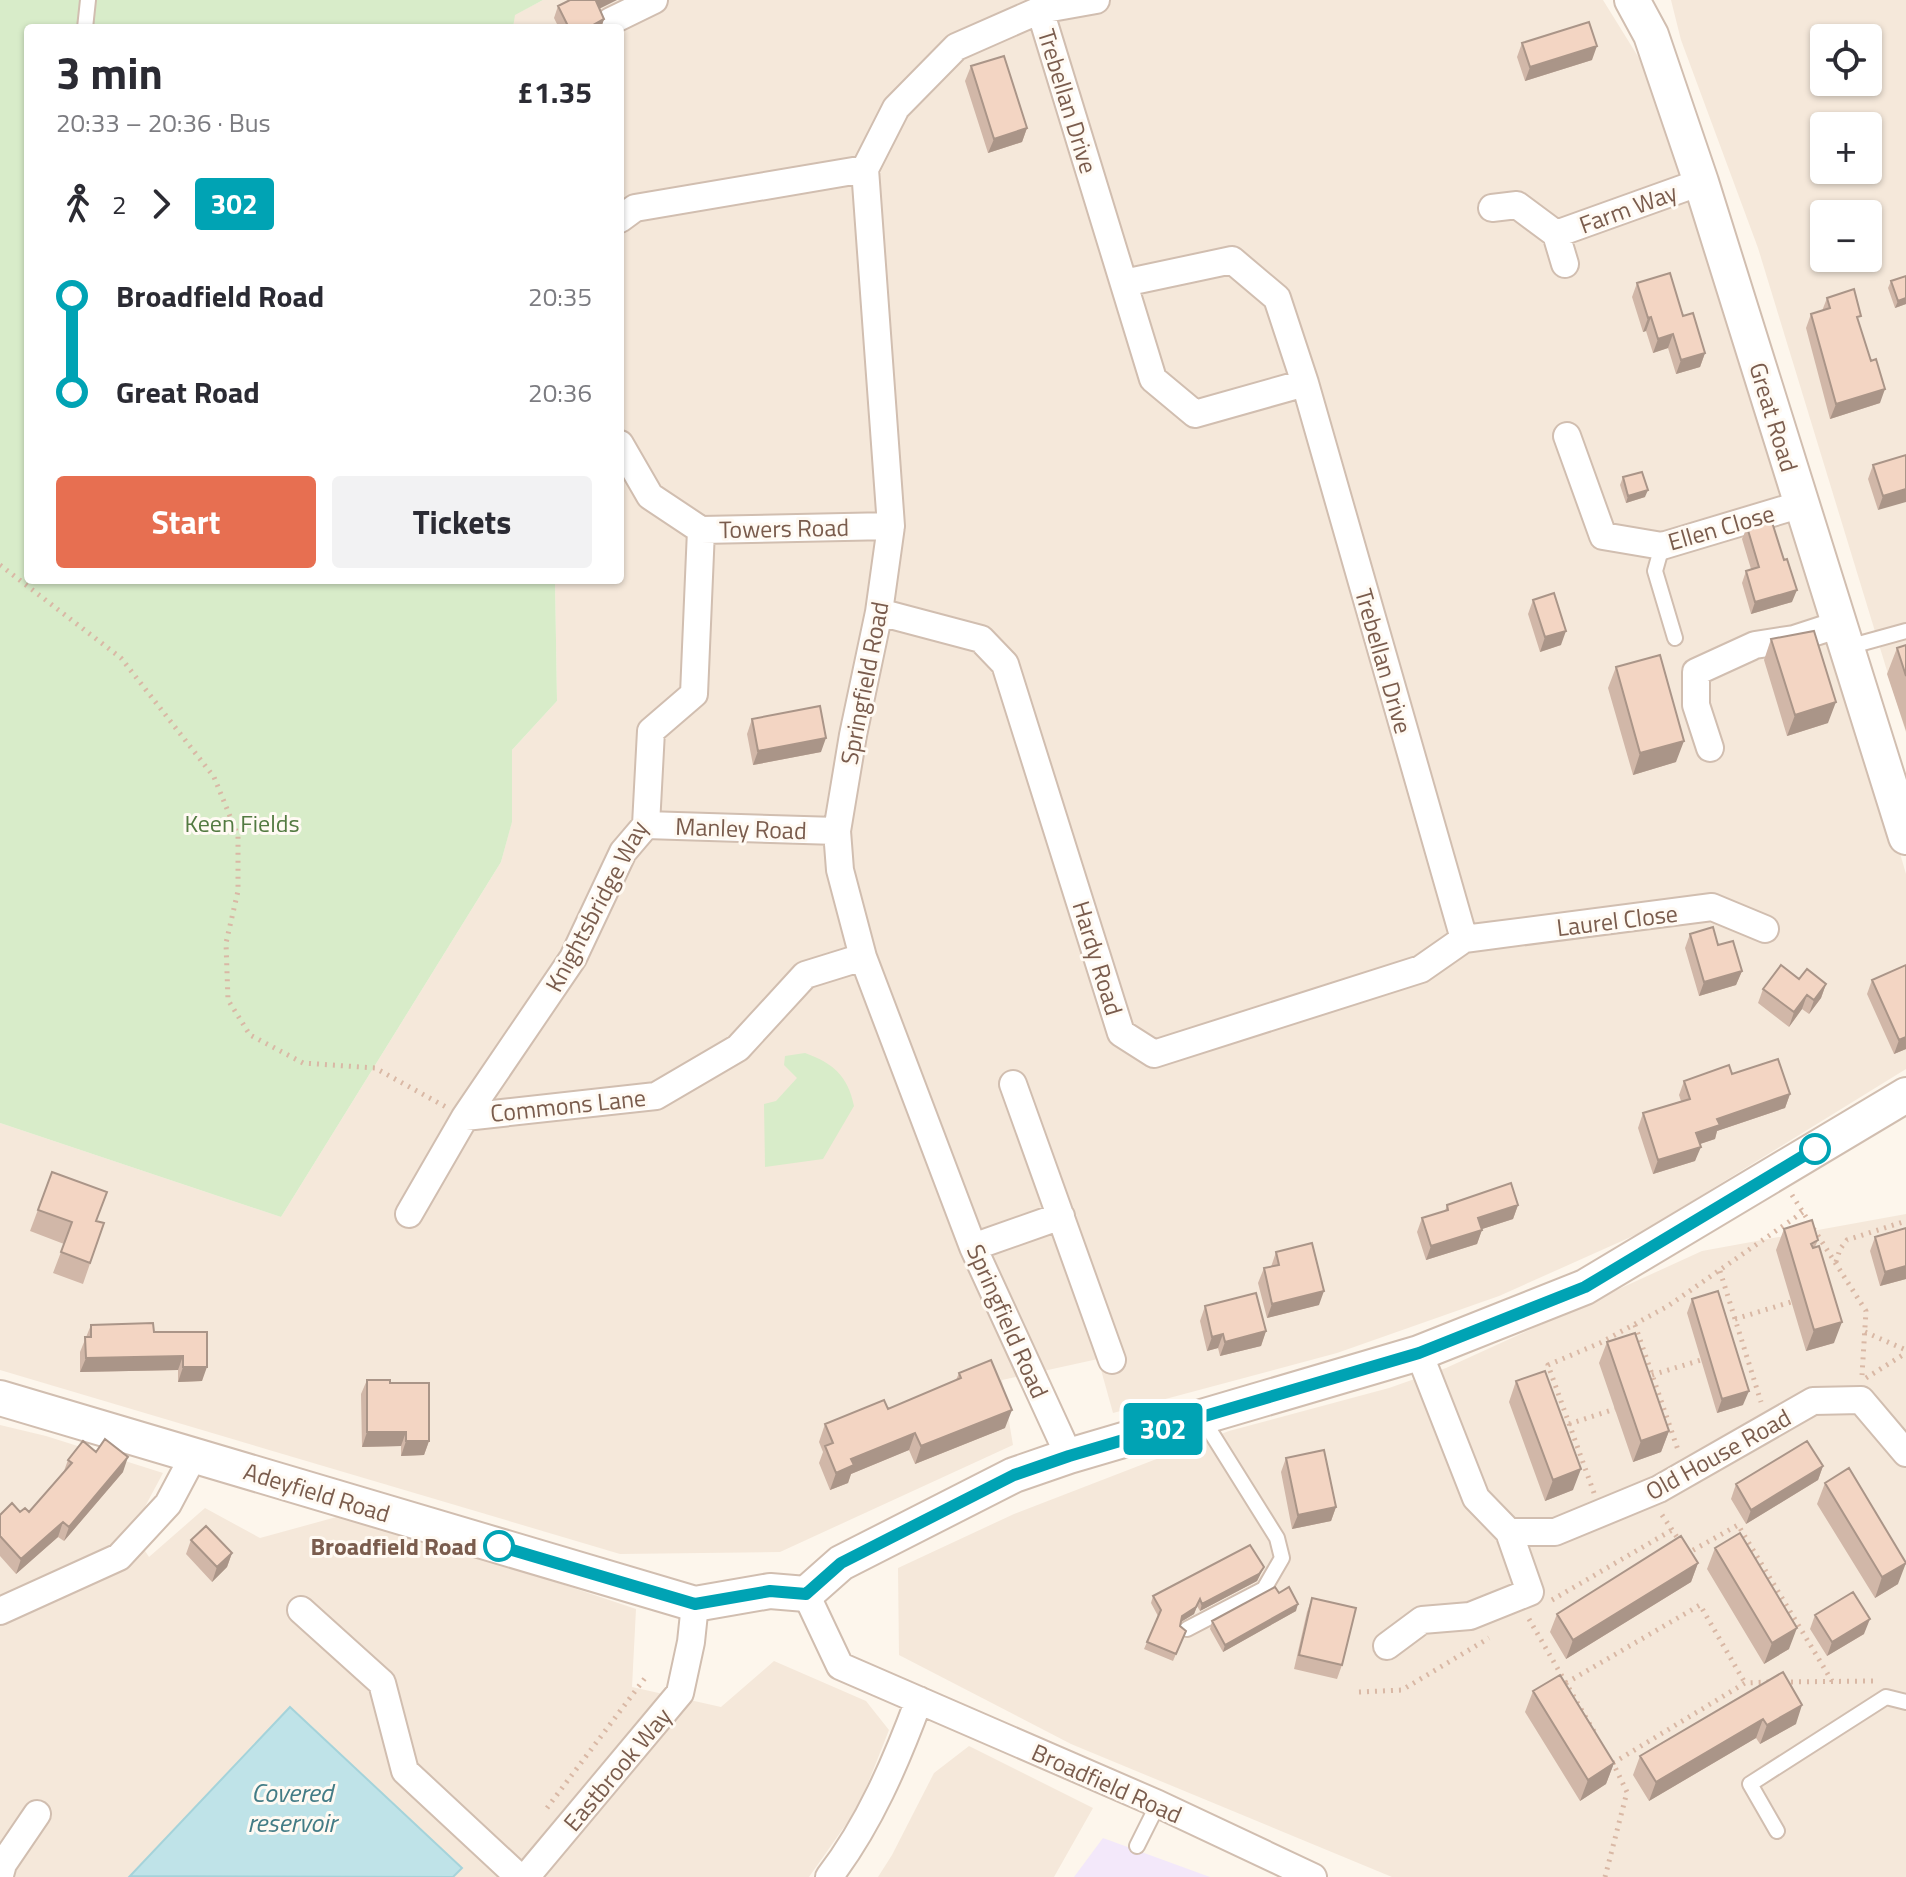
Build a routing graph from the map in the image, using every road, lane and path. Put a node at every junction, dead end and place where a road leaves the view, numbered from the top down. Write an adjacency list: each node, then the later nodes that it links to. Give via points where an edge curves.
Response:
1 (88, 0): 7 (lane)
2 (654, 0): 6 (street)
3 (1096, 0): 5 (street)
4 (1632, 0): 9 (street, Great Road, via 1651,35)
5 (1040, 10): 8 (street, via 956,47 896,108); 14 (street, Trebellan Drive)
6 (611, 21)
7 (85, 24)
8 (865, 169): 11 (street, via 635,208); 19 (street, Springfield Road)
9 (1701, 182): 12 (street, Farm Way); 18 (street, Great Road)
10 (1492, 208): 12 (street, Farm Way, via 1517,205)
11 (624, 216)
12 (1556, 234): 13 (street, Farm Way)
13 (1565, 264)
14 (1124, 283): 15 (street, Trebellan Drive, via 1232,260 1277,298); 15 (street, Trebellan Drive, via 1153,379 1195,414)
15 (1305, 383): 34 (street, Trebellan Drive)
16 (1567, 436): 21 (street, Ellen Close, via 1603,536)
17 (624, 451): 20 (street, Towers Road, via 650,496)
18 (1802, 504): 21 (street, Ellen Close); 27 (street, Great Road)
19 (891, 526): 20 (street, Towers Road); 25 (street, Springfield Road)
20 (701, 530): 30 (street, Knightsbridge Way, via 694,694 651,731)
21 (1662, 546): 28 (lane, via 1655,571)
22 (0, 565): 23 (path)
23 (24, 583)
24 (25, 584): 38 (path, via 121,658 214,777 238,836 238,891 226,943 228,1000 250,1035 303,1063 375,1068)
25 (879, 612): 31 (street, Springfield Road); 34 (street, Hardy Road, via 981,639 1005,664 1121,1033 1154,1054 1421,969)
26 (1906, 631): 27 (lane)
27 (1844, 636): 29 (street, via 1755,645 1696,672 1696,705); 32 (street, Great Road)
28 (1675, 638)
29 (1710, 748)
30 (646, 825): 31 (street, Manley Road); 38 (street, Knightsbridge Way, via 623,852 573,958)
31 (837, 831): 35 (street, Springfield Road, via 840,870)
32 (1906, 837)
33 (1765, 929): 34 (street, Laurel Close, via 1712,907)
34 (1464, 939)
35 (863, 957): 38 (street, Commons Lane, via 805,975 738,1048 656,1096); 44 (street, Springfield Road)
36 (1013, 1084): 42 (street)
37 (1906, 1095): 39 (street)
38 (465, 1117): 41 (street, Knightsbridge Way)
39 (1777, 1172): 40 (path); 52 (street, via 1585,1287)
40 (1803, 1212): 45 (path); 46 (path)
41 (409, 1214)
42 (1061, 1216): 44 (street); 53 (street)
43 (1906, 1221): 45 (path, via 1847,1240)
44 (973, 1247): 63 (street, Springfield Road)
45 (1835, 1263): 50 (path, via 1866,1311)
46 (1720, 1271): 48 (path); 49 (path)
47 (1791, 1302): 48 (path)
48 (1735, 1319): 60 (path)
49 (1635, 1325): 55 (path); 59 (path, via 1548,1365)
50 (1865, 1332): 51 (path); 51 (path, via 1862,1381)
51 (1906, 1352)
52 (1419, 1353): 58 (street); 68 (street, via 1476,1498)
53 (1112, 1360)
54 (1701, 1360): 55 (path)
55 (1652, 1375): 64 (path)
56 (0, 1398): 62 (street, Adeyfield Road)
57 (1615, 1409): 59 (path)
58 (1202, 1418): 63 (street); 74 (lane, via 1277,1538 1282,1558 1264,1589)
59 (1569, 1424): 66 (path)
60 (1769, 1426): 61 (street, Old House Road, via 1813,1401 1861,1400); 64 (street, Old House Road)
61 (1906, 1453)
62 (194, 1455): 70 (street, Adeyfield Road); 73 (street, via 168,1504 119,1557)
63 (1069, 1456): 69 (street, via 1014,1475 841,1563)
64 (1686, 1473): 66 (street, Old House Road)
65 (1656, 1506): 67 (path)
66 (1601, 1513): 68 (street, Old House Road, via 1555,1532)
67 (1672, 1530): 71 (path); 78 (path, via 1688,1553 1738,1525)
68 (1509, 1532): 71 (street, via 1530,1592)
69 (806, 1594): 70 (street, Adeyfield Road, via 770,1591); 83 (street, Broadfield Road, via 840,1666)
70 (695, 1604): 95 (street, Eastbrook Way, via 680,1693)
71 (1522, 1606): 76 (street, via 1422,1620); 80 (path)
72 (301, 1610): 94 (street, via 382,1683 405,1771)
73 (0, 1611)
74 (1187, 1629)
75 (1502, 1630): 82 (path, via 1402,1690)
76 (1387, 1646)
77 (645, 1678): 89 (path)
78 (1832, 1681): 79 (path); 81 (path)
79 (1877, 1681)
80 (1566, 1683): 81 (path, via 1700,1605); 85 (path)
81 (1745, 1683): 87 (path)
82 (1359, 1692)
83 (919, 1700): 88 (street, Broadfield Road); 96 (street, via 853,1846)
84 (1906, 1702): 91 (lane, via 1886,1697 1750,1784)
85 (1597, 1736)
86 (1605, 1749): 87 (path)
87 (1613, 1763): 98 (path, via 1627,1792)
88 (1158, 1804): 92 (lane); 97 (street, Broadfield Road)
89 (544, 1812)
90 (37, 1814): 93 (street)
91 (1777, 1831)
92 (1137, 1846)
93 (0, 1875)
94 (519, 1877)
95 (526, 1877)
96 (829, 1877)
97 (1313, 1877)
98 (1605, 1877)

